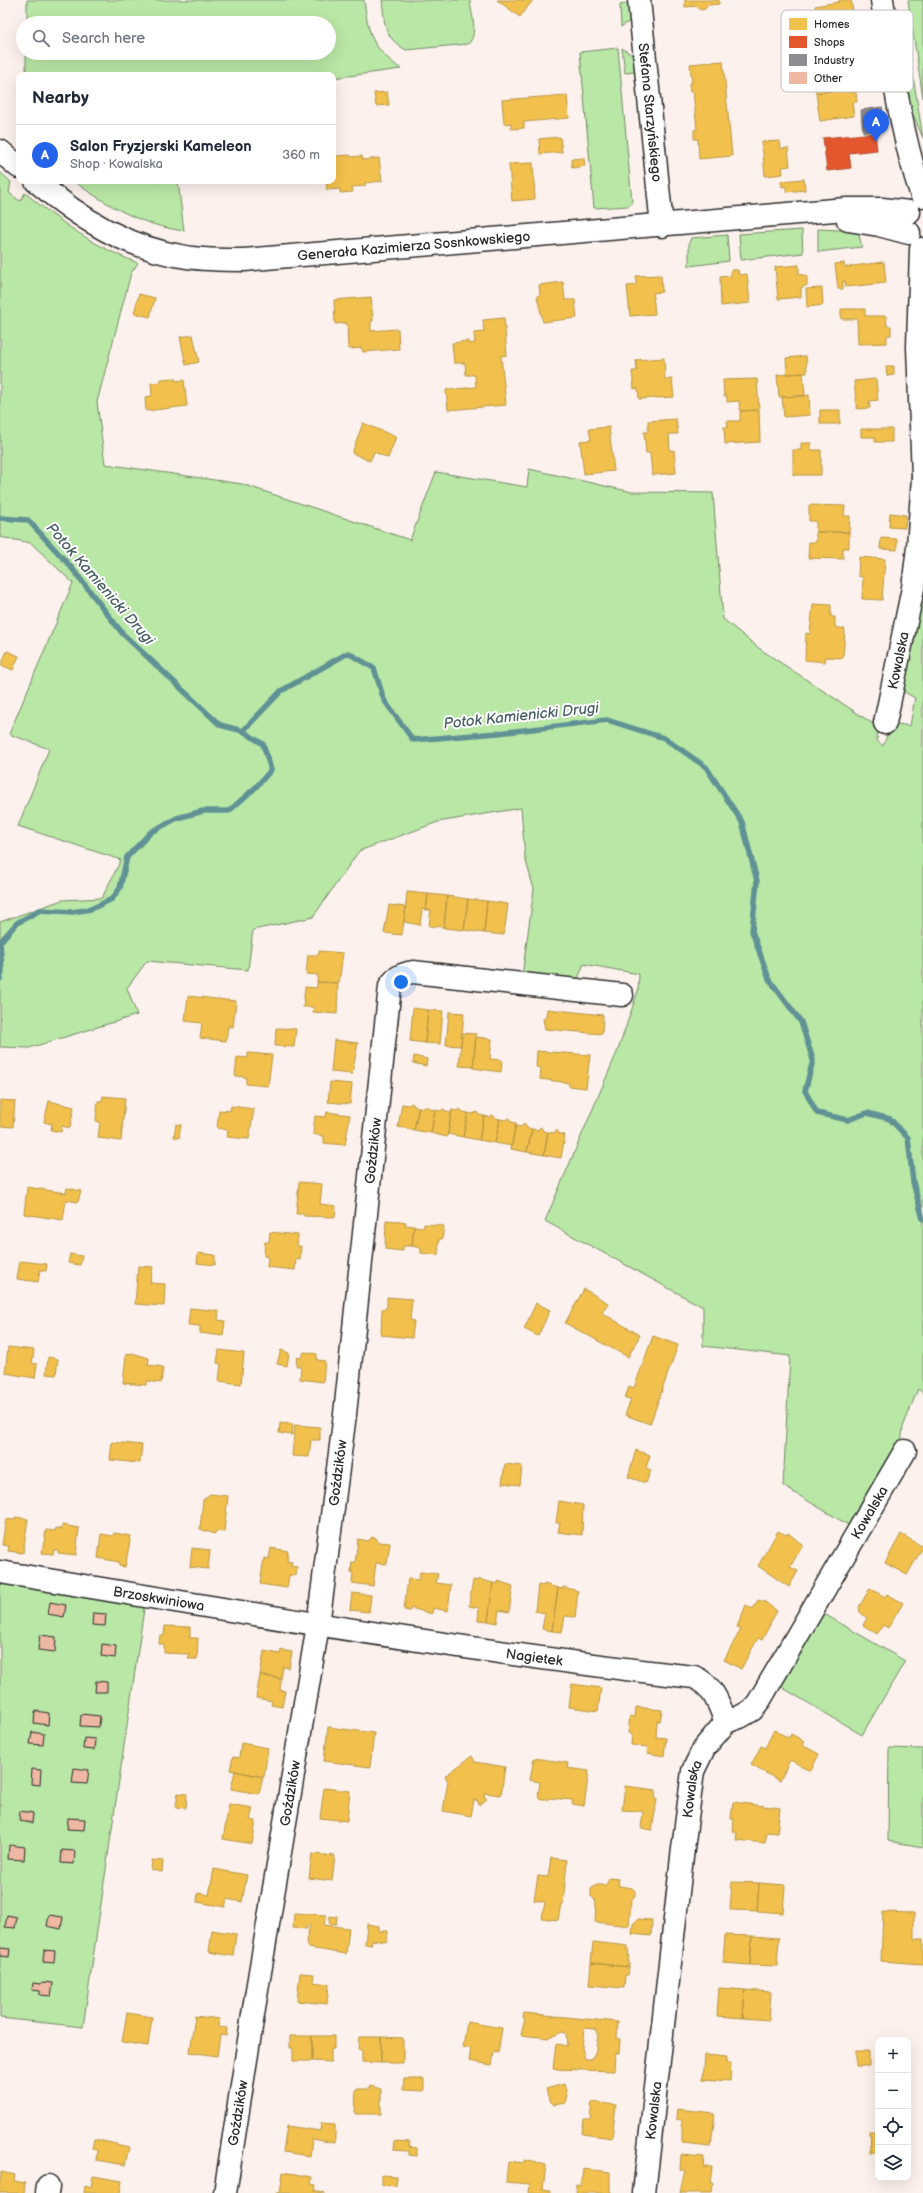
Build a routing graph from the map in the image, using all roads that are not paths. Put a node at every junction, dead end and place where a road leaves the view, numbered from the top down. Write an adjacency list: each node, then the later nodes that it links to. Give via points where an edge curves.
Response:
1 (639, 0): 11 (street, Stefana Starzyńskiego)
2 (882, 0): 3 (street, Kowalska)
3 (884, 10)
4 (897, 92): 5 (street, Kowalska)
5 (901, 118): 7 (street, Kowalska); 10 (street, Kowalska, via 911,164)
6 (0, 151): 8 (street)
7 (923, 159)
8 (16, 164)
9 (39, 184): 11 (street, Generała Kazimierza Sosnkowskiego, via 65,206 116,237 162,252 202,259 244,260)
10 (918, 223): 11 (street, Generała Kazimierza Sosnkowskiego, via 879,225 811,214); 12 (street, Kowalska)
11 (662, 226)
12 (922, 308): 13 (street, Kowalska, via 918,348)
13 (923, 477): 14 (street, Kowalska, via 913,588)
14 (885, 723)
15 (622, 995): 18 (street, Goździków, via 413,972 396,978 390,986 345,1414)
16 (906, 1451): 19 (street, Kowalska, via 758,1704 740,1717)
17 (0, 1572): 18 (street, Brzoskwiniowa)
18 (318, 1625): 19 (street, Nagietek, via 593,1666 694,1677 704,1681); 20 (street, Goździków)
19 (726, 1722): 21 (street, Kowalska, via 704,1748 693,1771)
20 (225, 2193)
21 (644, 2193)

